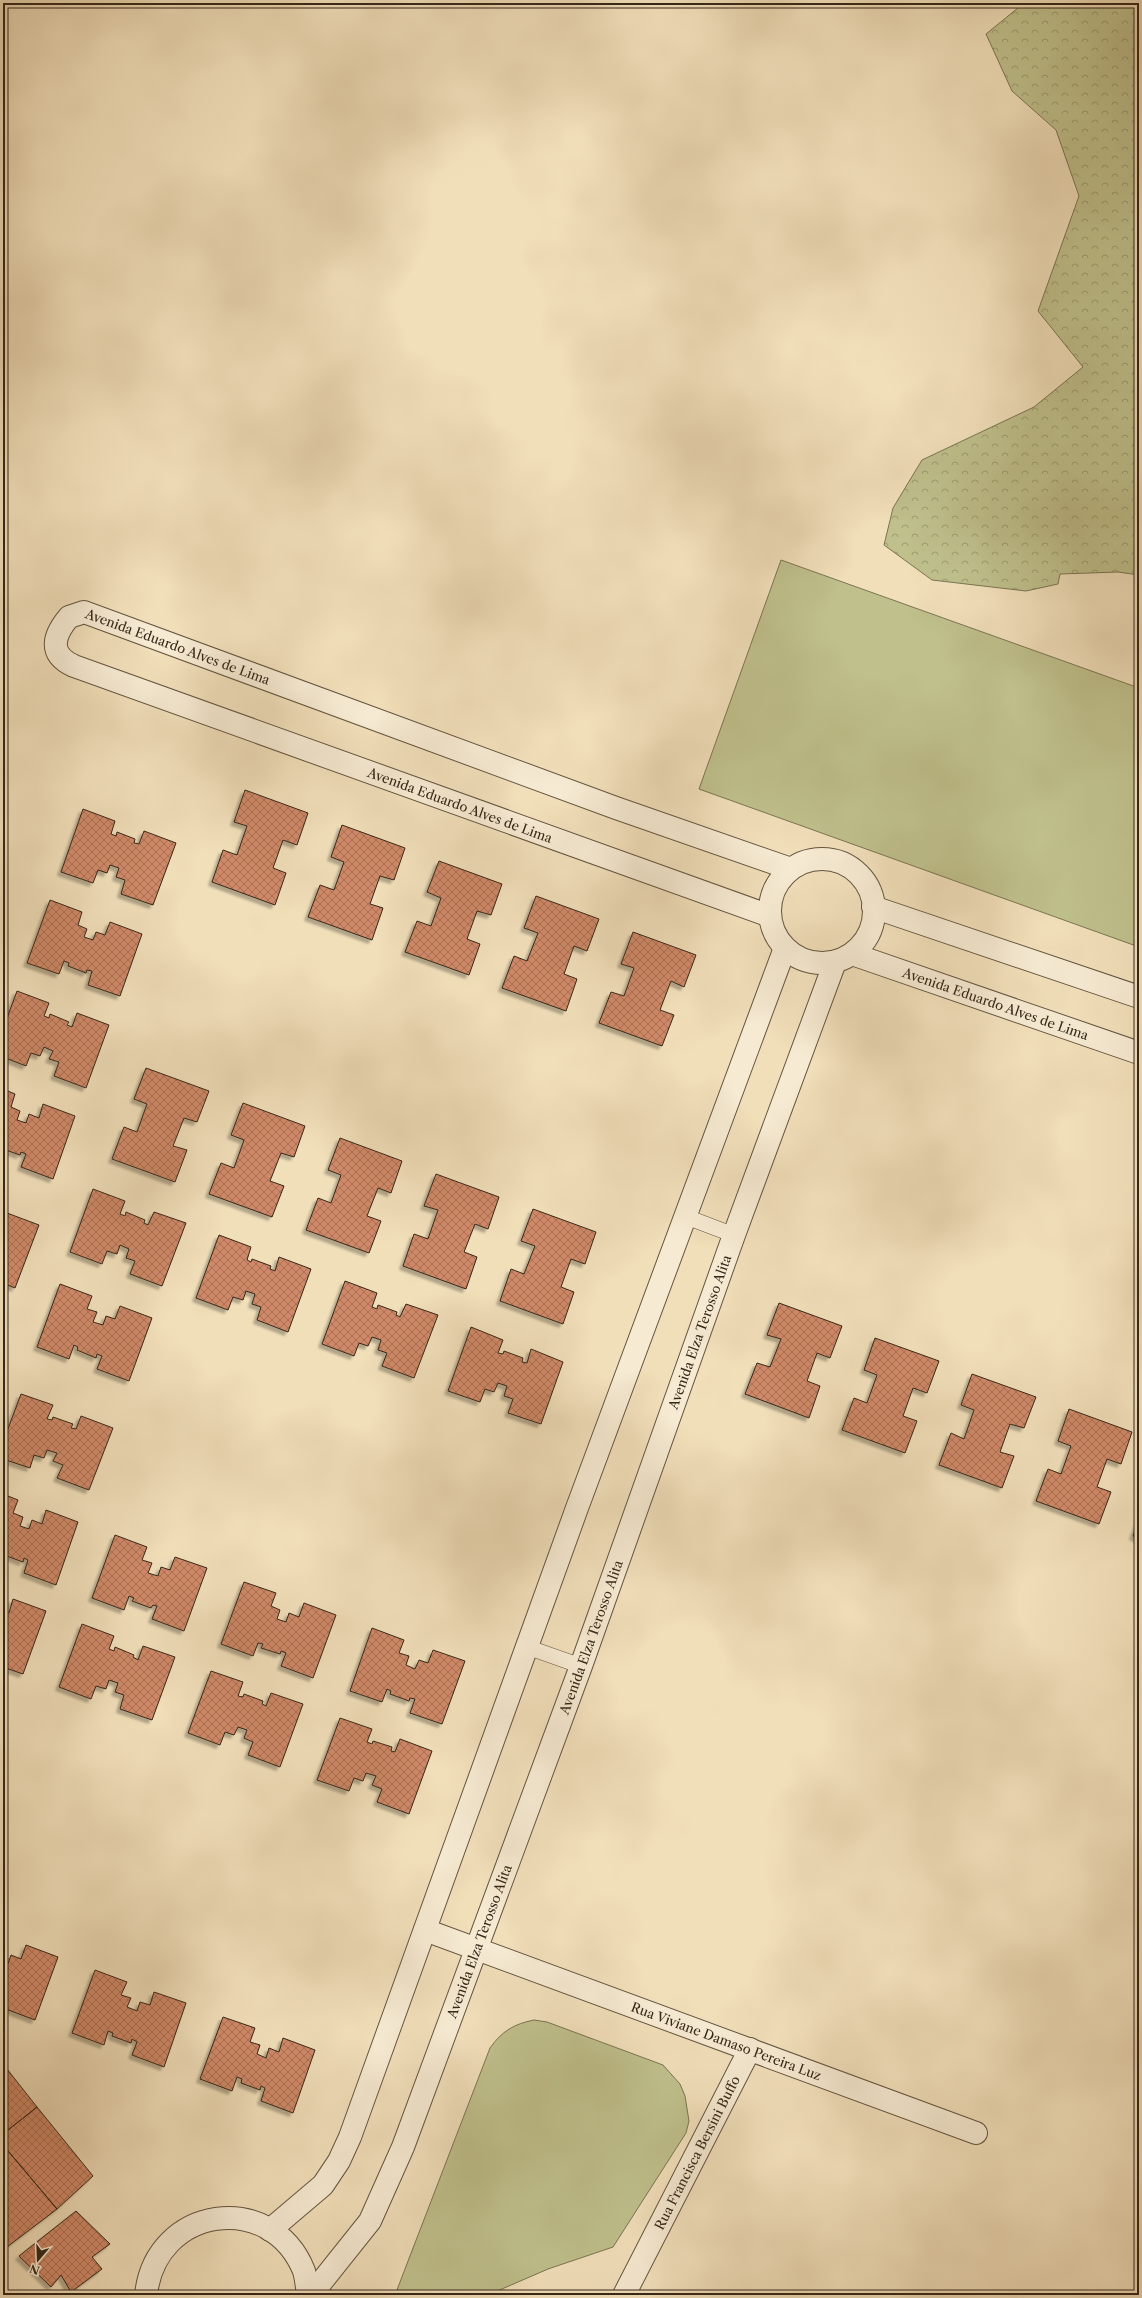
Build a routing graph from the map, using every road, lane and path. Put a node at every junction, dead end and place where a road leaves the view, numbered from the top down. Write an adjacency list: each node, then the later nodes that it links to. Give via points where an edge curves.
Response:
1 (791, 869): 2 (street, via 808,861 826,859 843,864 858,874 869,889); 3 (street, via 776,887 771,898); 3 (street, Avenida Eduardo Alves de Lima, via 616,808 84,612 69,617 56,639 58,655 64,662 74,666)
2 (874, 907): 5 (street, via 872,924 865,941); 6 (street)
3 (770, 916): 4 (street, via 774,933)
4 (785, 948): 5 (street, via 800,958 817,963); 8 (street)
5 (844, 958): 7 (street, Avenida Eduardo Alves de Lima); 9 (street, Avenida Elza Terosso Alita)
6 (1139, 997)
7 (1139, 1053)
8 (684, 1216): 9 (lane); 10 (street)
9 (734, 1235): 11 (street, Avenida Elza Terosso Alita)
10 (527, 1647): 11 (lane); 12 (street)
11 (581, 1666): 13 (street, Avenida Elza Terosso Alita)
12 (425, 1930): 13 (street, Rua Viviane Damaso Pereira Luz); 16 (street, via 339,2161 324,2185)
13 (475, 1950): 14 (street, Rua Viviane Damaso Pereira Luz); 19 (street, Avenida Elza Terosso Alita, via 403,2147 370,2221)
14 (750, 2049): 15 (street, Rua Viviane Damaso Pereira Luz); 20 (street, Rua Francisca Bersini Buffo)
15 (976, 2133)
16 (270, 2230): 17 (street, via 246,2220 220,2218 196,2223 174,2237 157,2256 148,2279); 18 (street, via 290,2247 304,2272)
17 (146, 2295)
18 (308, 2295)
19 (311, 2295)
20 (624, 2295)

